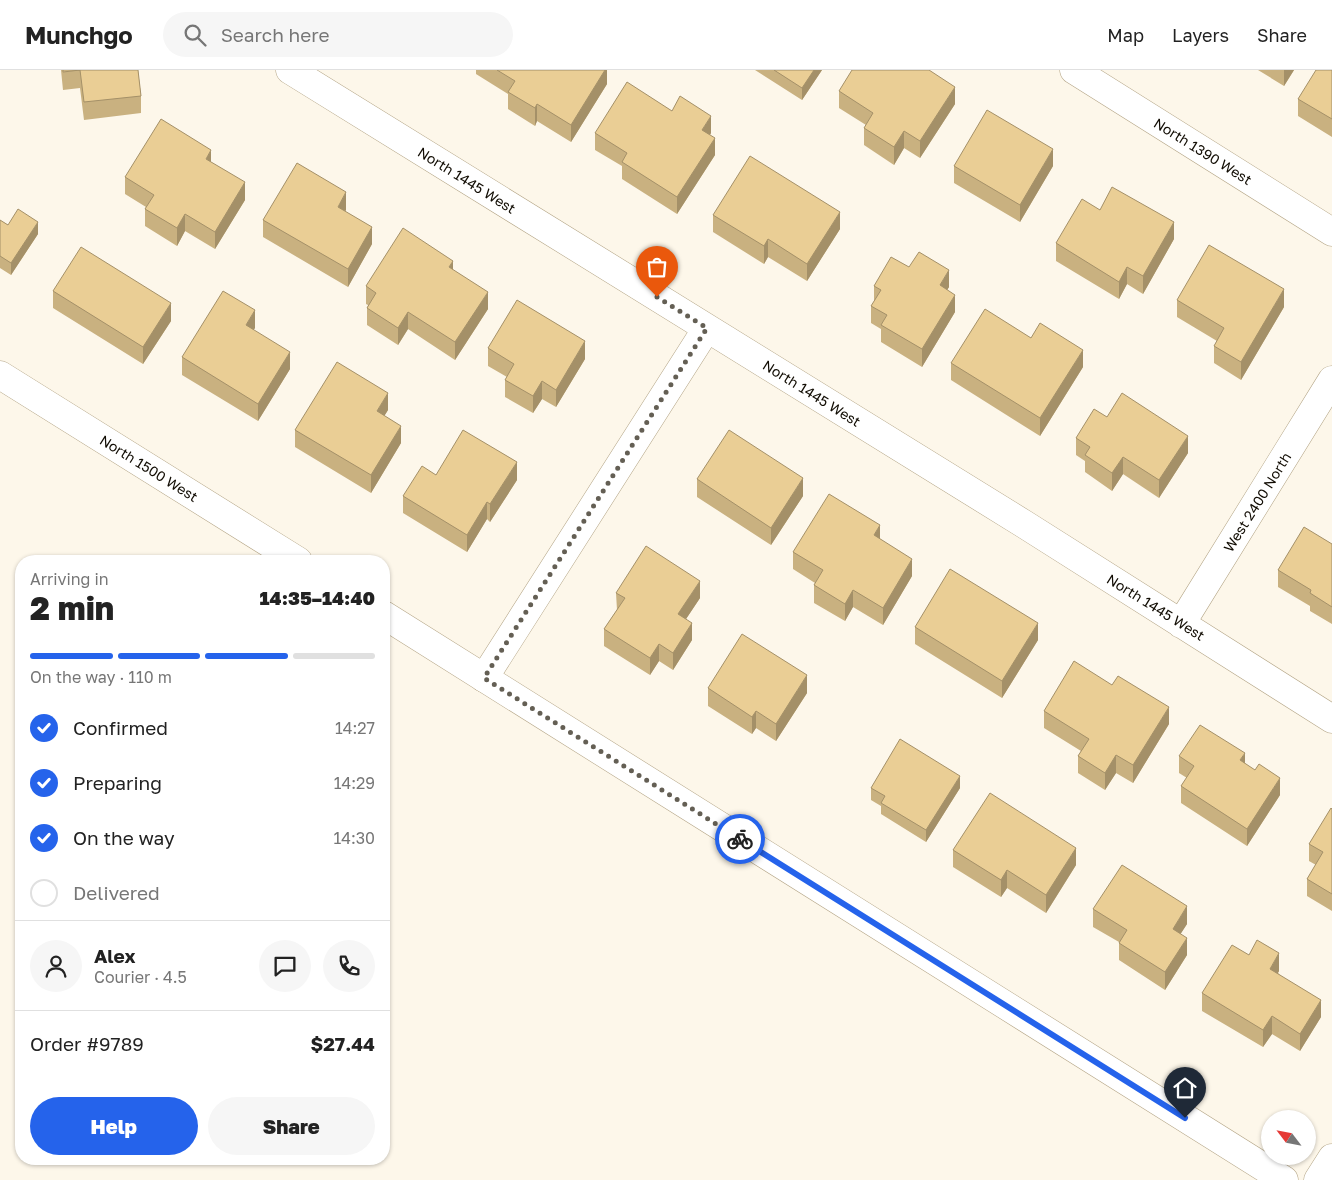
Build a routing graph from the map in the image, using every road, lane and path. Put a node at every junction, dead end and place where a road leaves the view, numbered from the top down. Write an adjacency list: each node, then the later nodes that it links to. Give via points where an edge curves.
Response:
1 (290, 70): 4 (street, North 1445 West)
2 (1074, 70): 3 (street, North 1390 West)
3 (1332, 232)
4 (707, 328): 9 (street, North 1445 West); 10 (street)
5 (0, 375): 7 (street, North 1500 West)
6 (1332, 380): 9 (street, West 2400 North)
7 (288, 555)
8 (390, 619): 10 (street)
9 (1181, 624): 11 (street, North 1445 West)
10 (484, 678): 13 (street)
11 (1332, 719)
12 (1332, 1158): 14 (street)
13 (1284, 1180)
14 (1318, 1180)

